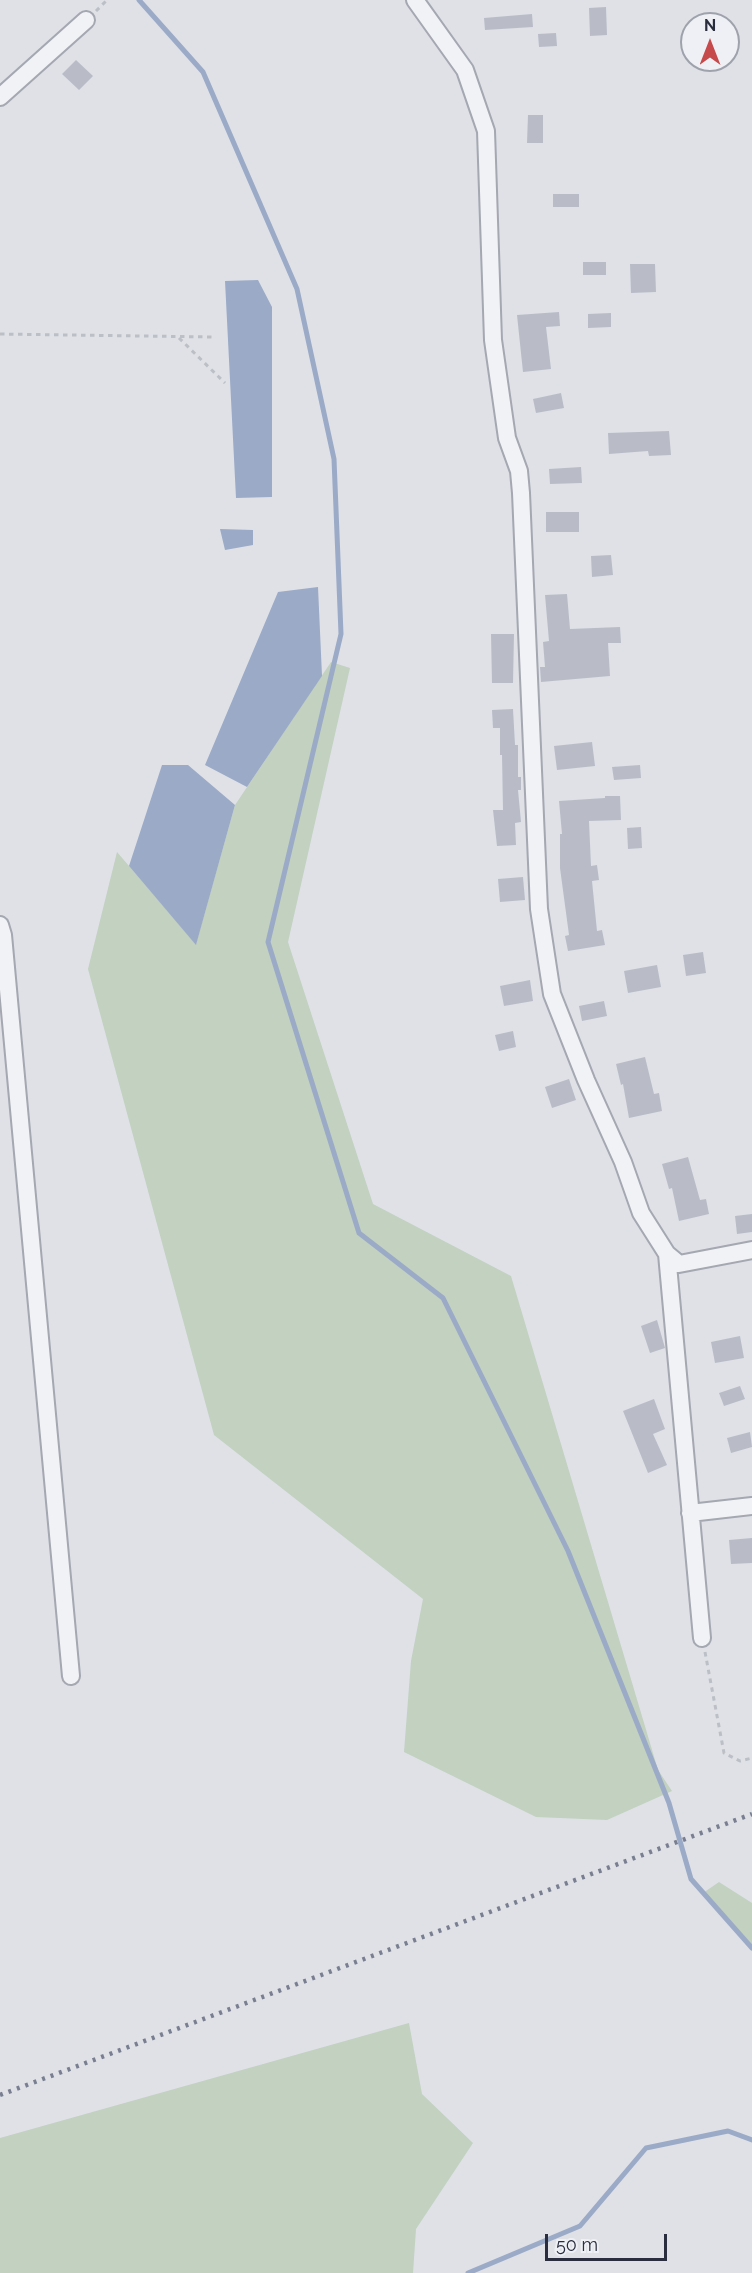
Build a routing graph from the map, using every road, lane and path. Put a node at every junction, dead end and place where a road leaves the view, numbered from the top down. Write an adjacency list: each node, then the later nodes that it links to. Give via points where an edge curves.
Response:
1 (415, 0): 10 (street, via 465,70 486,131 493,340 507,438 519,471 521,493 539,909 552,994 641,1213)
2 (86, 20): 3 (street)
3 (0, 97)
4 (0, 334): 5 (path)
5 (177, 336): 6 (path); 7 (path)
6 (212, 337)
7 (225, 383)
8 (0, 925): 14 (street)
9 (752, 1250): 10 (street, via 679,1264)
10 (667, 1254): 12 (street)
11 (752, 1506): 12 (street)
12 (690, 1513): 13 (street)
13 (702, 1638): 15 (path, via 724,1753 740,1761)
14 (71, 1676)
15 (752, 1758)

